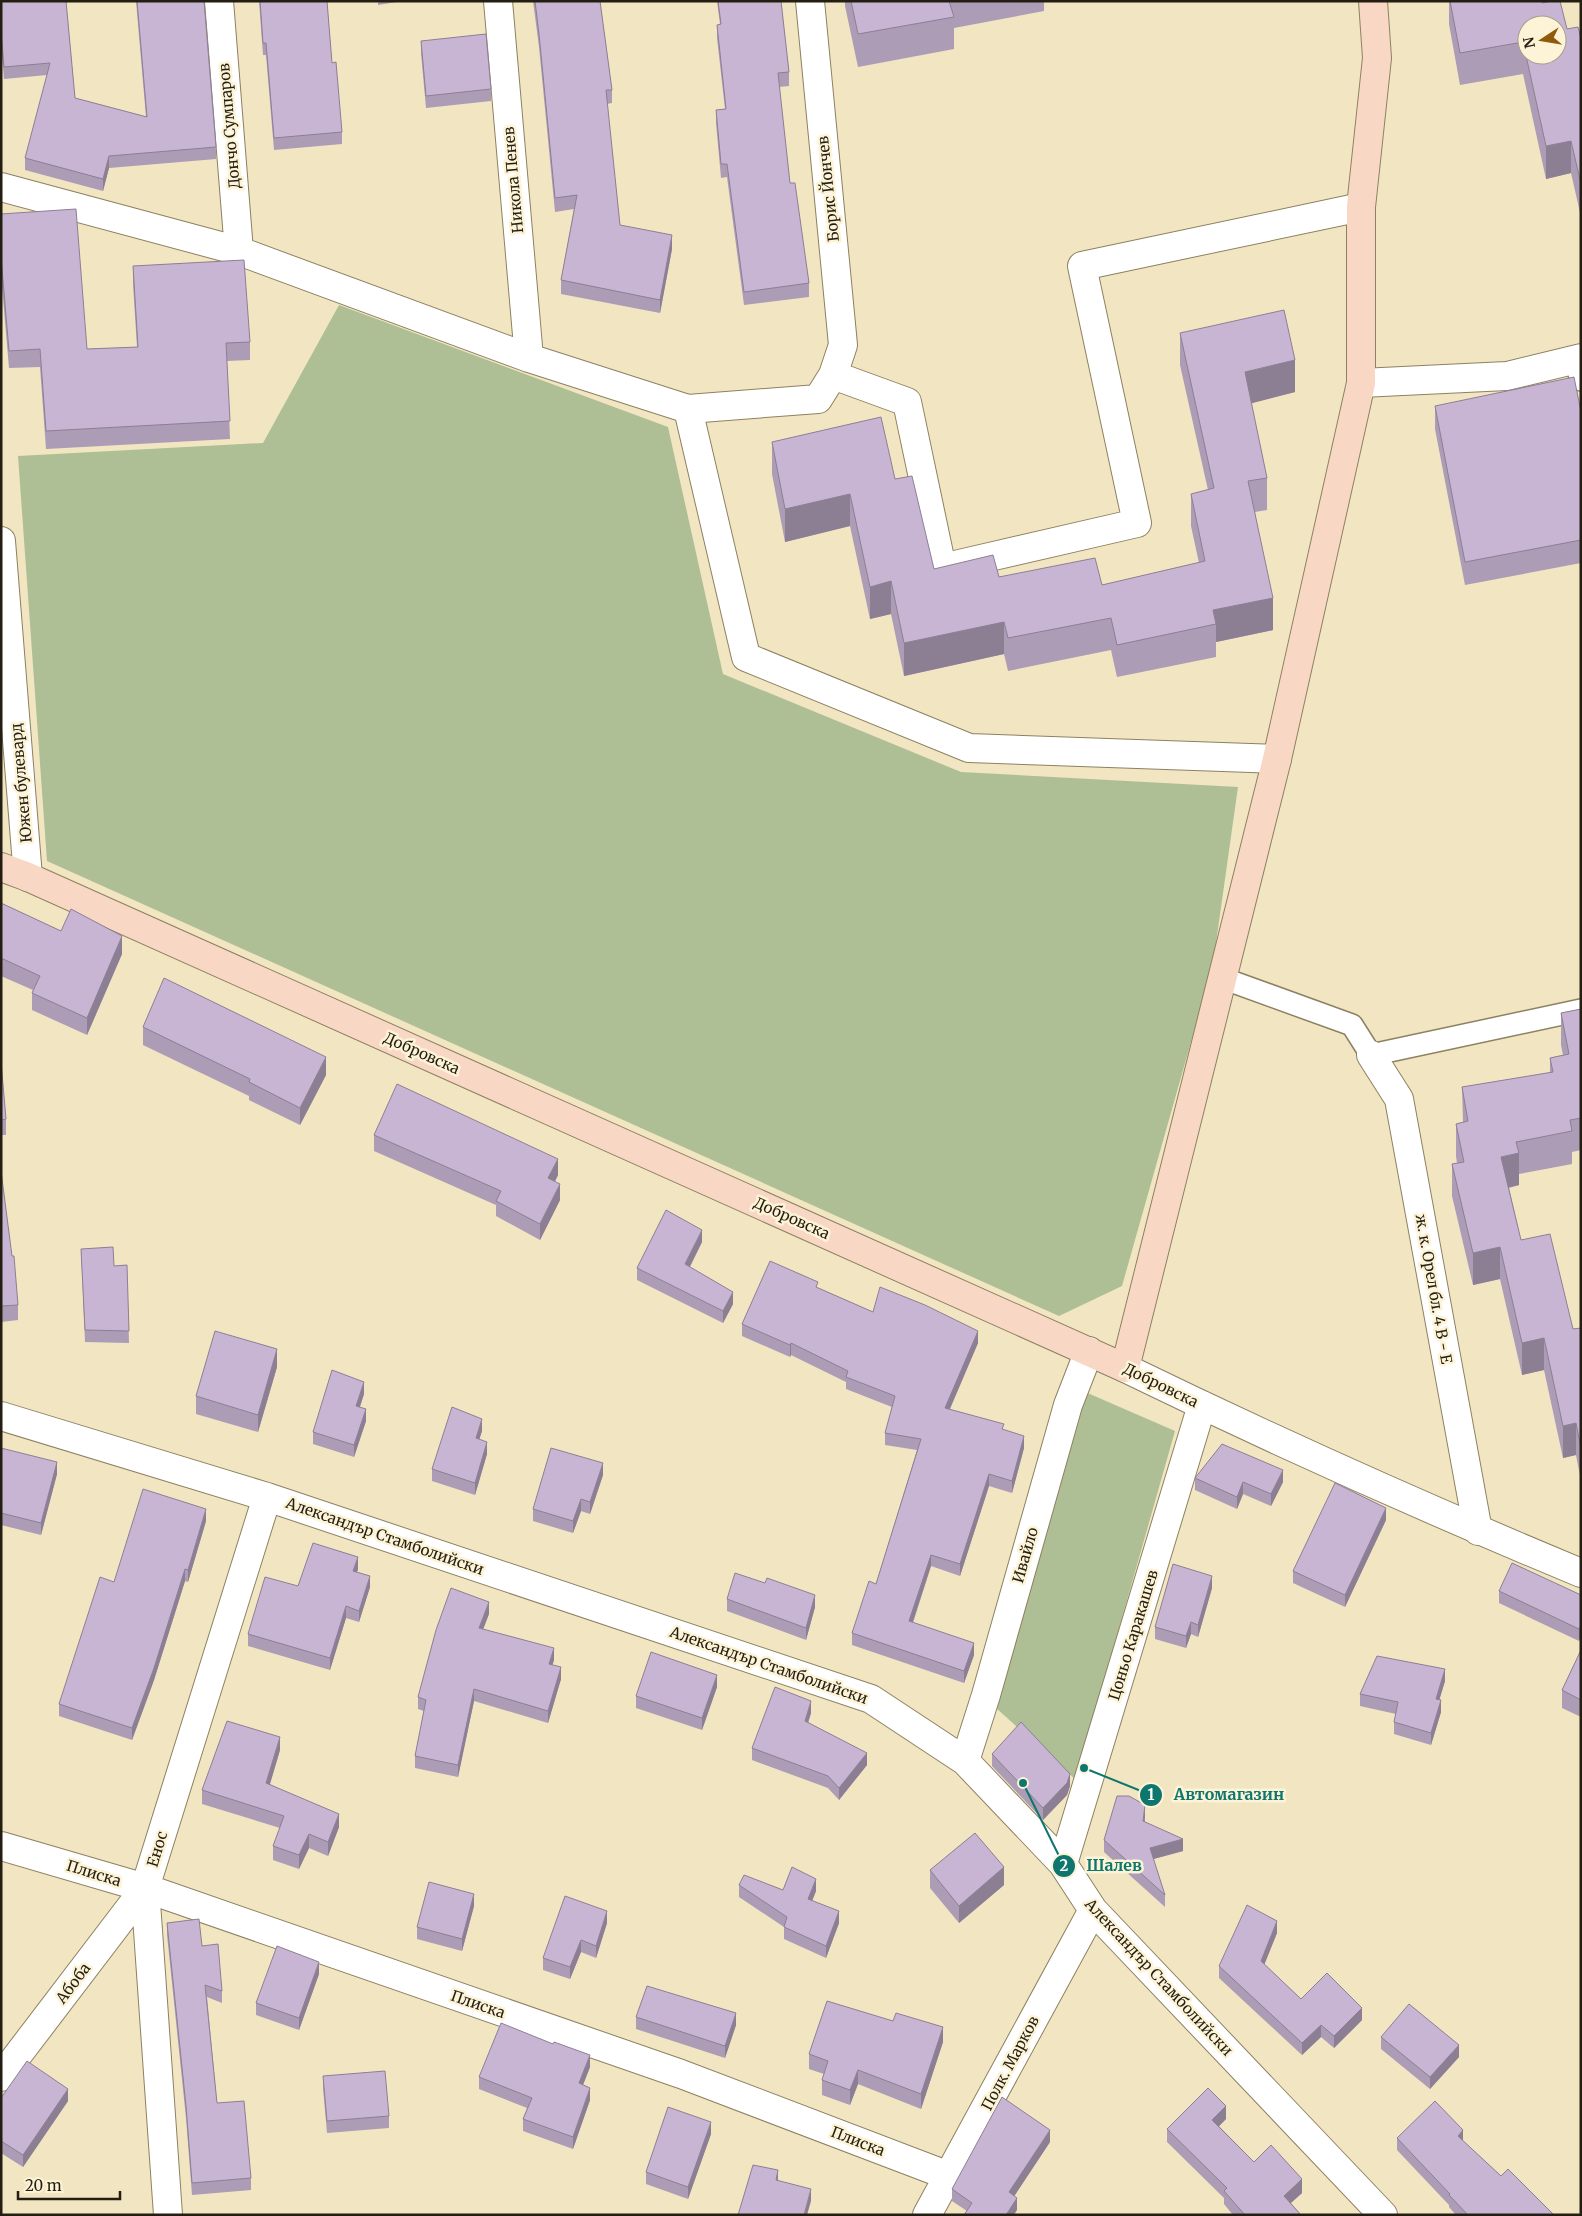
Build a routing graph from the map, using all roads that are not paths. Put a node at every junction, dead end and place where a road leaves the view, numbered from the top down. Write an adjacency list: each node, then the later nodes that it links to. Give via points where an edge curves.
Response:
1 (219, 1): 7 (street, Дончо Сумпаров)
2 (498, 1): 8 (street, Никола Пенев)
3 (810, 1): 10 (street, Борис Йончев, via 843,345)
4 (1373, 1): 6 (street, via 1377,58)
5 (1, 187): 7 (street)
6 (1361, 207): 10 (street, via 1082,266 1137,523 942,568 907,402); 11 (street)
7 (239, 251): 8 (street)
8 (528, 358): 12 (street)
9 (1579, 366): 11 (street, via 1507,376)
10 (832, 375): 12 (street, Борис Йончев, via 818,399)
11 (1361, 383): 14 (street)
12 (688, 408): 14 (street, via 746,658 969,748)
13 (1, 541): 16 (street, Южен булевард)
14 (1277, 759): 17 (street)
15 (1, 867): 16 (street, Добровска)
16 (28, 877): 20 (street, Добровска)
17 (1222, 978): 19 (lane, via 1352,1025); 21 (street)
18 (1581, 1010): 19 (lane)
19 (1371, 1055): 25 (street, ж. к. Орел бл. 4 В - Е, via 1399,1099)
20 (1089, 1351): 21 (street, Добровска); 27 (street, Ивайло, via 1068,1405)
21 (1126, 1368): 22 (street, Добровска)
22 (1202, 1406): 25 (street, Добровска); 29 (street, Цоньо Каракашев)
23 (1, 1416): 24 (street, Александър Стамболийски)
24 (267, 1497): 27 (street, Александър Стамболийски, via 871,1699); 30 (street, Енос)
25 (1478, 1530): 26 (street, Добровска)
26 (1581, 1573)
27 (965, 1761): 29 (street, Александър Стамболийски)
28 (1, 1846): 30 (street, Плиска)
29 (1063, 1864): 31 (street, Александър Стамболийски)
30 (145, 1888): 32 (street, Абоба); 33 (street, Плиска, via 681,2074); 34 (street, Енос)
31 (1093, 1910): 33 (street, Полк. Марков); 36 (street, Александър Стамболийски)
32 (1, 2077)
33 (949, 2176): 35 (street, Полк. Марков)
34 (168, 2215)
35 (927, 2215)
36 (1383, 2215)

